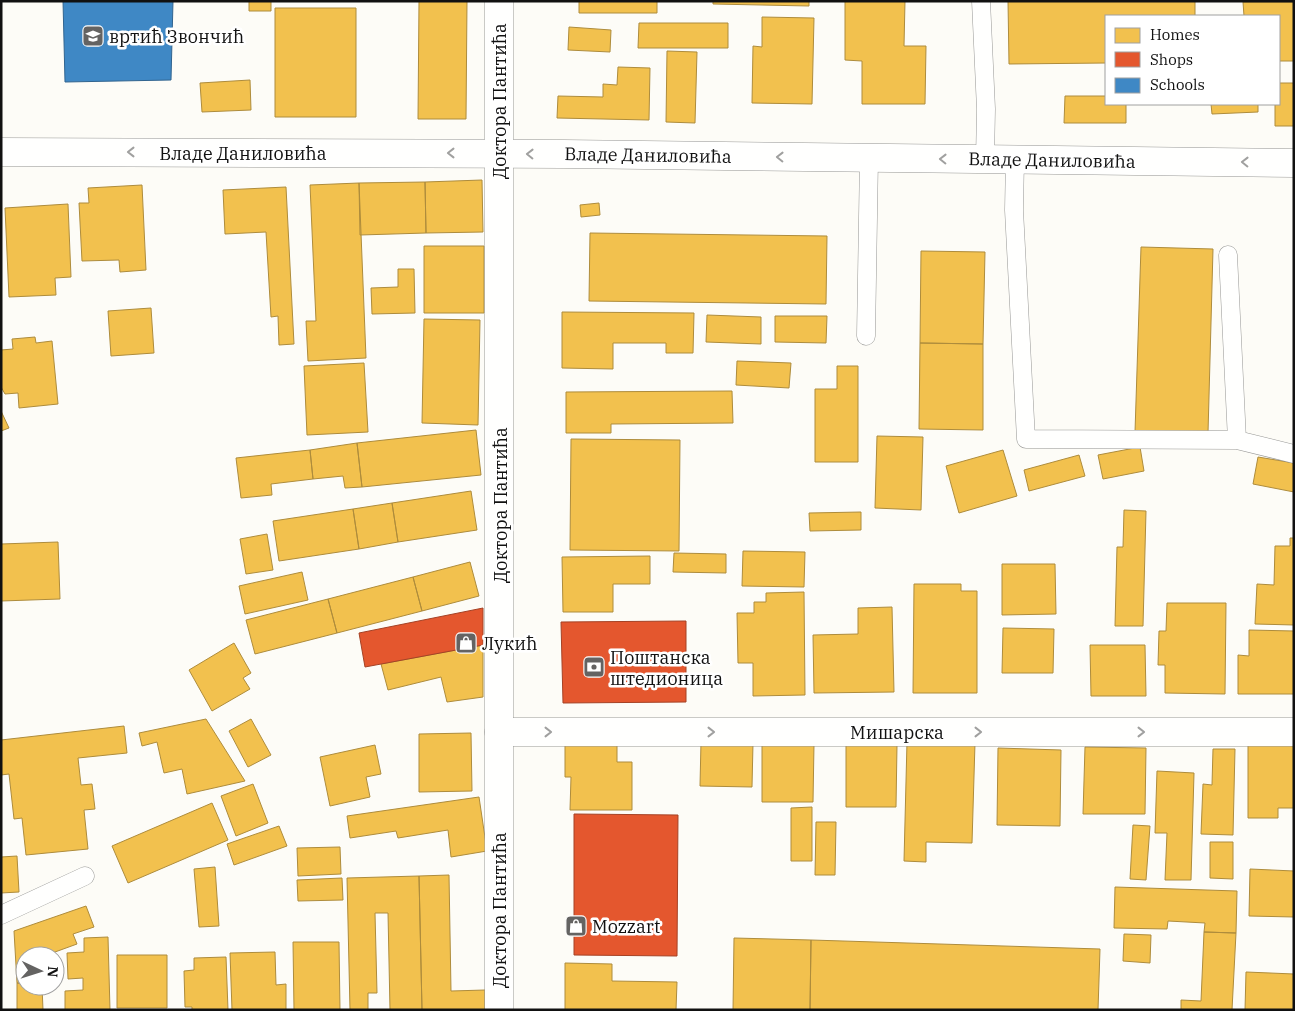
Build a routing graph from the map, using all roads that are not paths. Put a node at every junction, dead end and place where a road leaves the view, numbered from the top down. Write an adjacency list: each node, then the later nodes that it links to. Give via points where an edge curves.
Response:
1 (500, 1): 4 (street, Доктора Пантића)
2 (981, 1): 6 (lane)
3 (1, 152): 4 (street, Владе Даниловића, one-way to 3)
4 (500, 153): 5 (street, Владе Даниловића, one-way to 4); 13 (street, Доктора Пантића)
5 (868, 158): 6 (street, Владе Даниловића, one-way to 5); 10 (lane)
6 (985, 159): 7 (street, Владе Даниловића)
7 (1015, 159): 8 (street, Владе Даниловића, one-way to 7); 11 (lane, via 1014,210 1026,439)
8 (1294, 162)
9 (1228, 256): 11 (lane)
10 (866, 336)
11 (1236, 440): 12 (lane)
12 (1294, 454)
13 (499, 732): 14 (street, Мишарска, one-way to 14); 17 (street, Доктора Пантића)
14 (1294, 732)
15 (85, 876): 16 (lane)
16 (1, 915)
17 (499, 1010)

